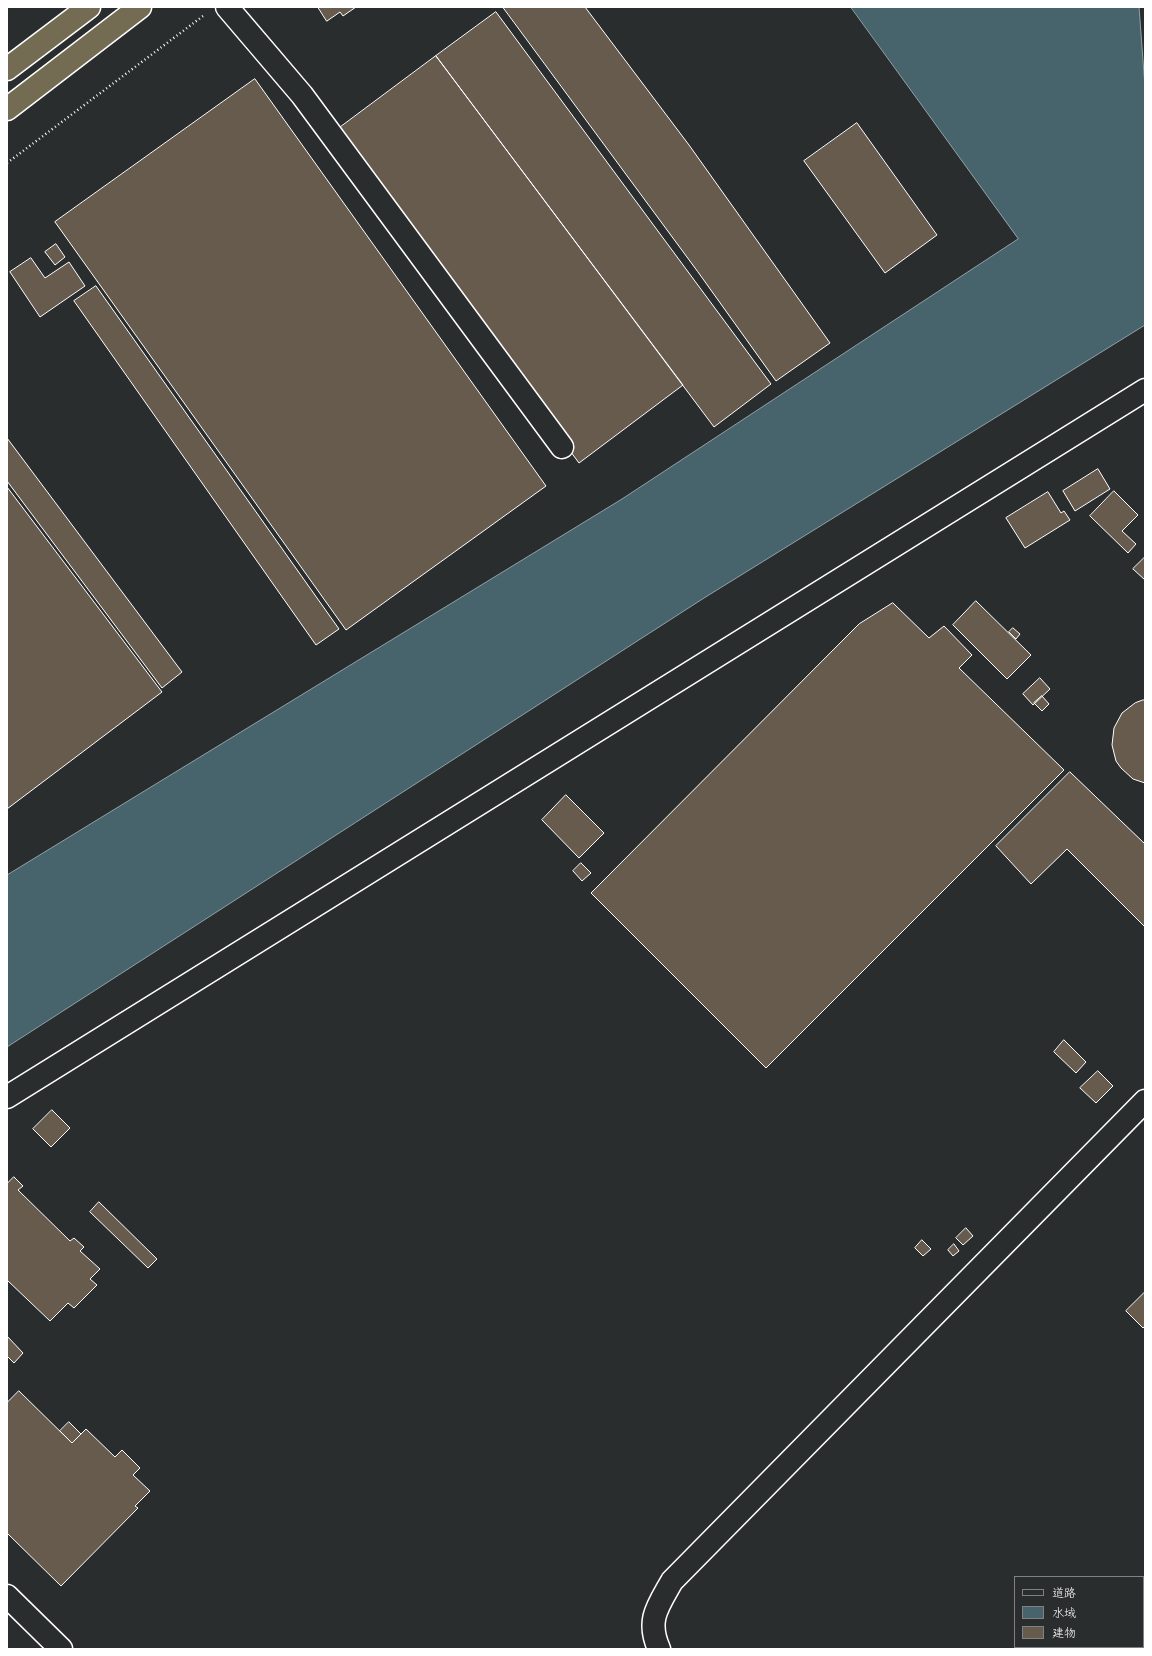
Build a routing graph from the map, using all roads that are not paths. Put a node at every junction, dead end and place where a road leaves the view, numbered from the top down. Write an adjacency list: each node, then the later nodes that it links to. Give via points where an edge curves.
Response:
1 (89, 7): 4 (highway)
2 (140, 7): 5 (highway)
3 (217, 9): 7 (street, via 302,95)
4 (7, 69)
5 (7, 109)
6 (1145, 390): 8 (street)
7 (562, 447)
8 (7, 1097)
9 (1145, 1101): 12 (street, via 672,1581 655,1611 653,1636)
10 (7, 1596): 11 (street)
11 (62, 1649)
12 (659, 1649)

